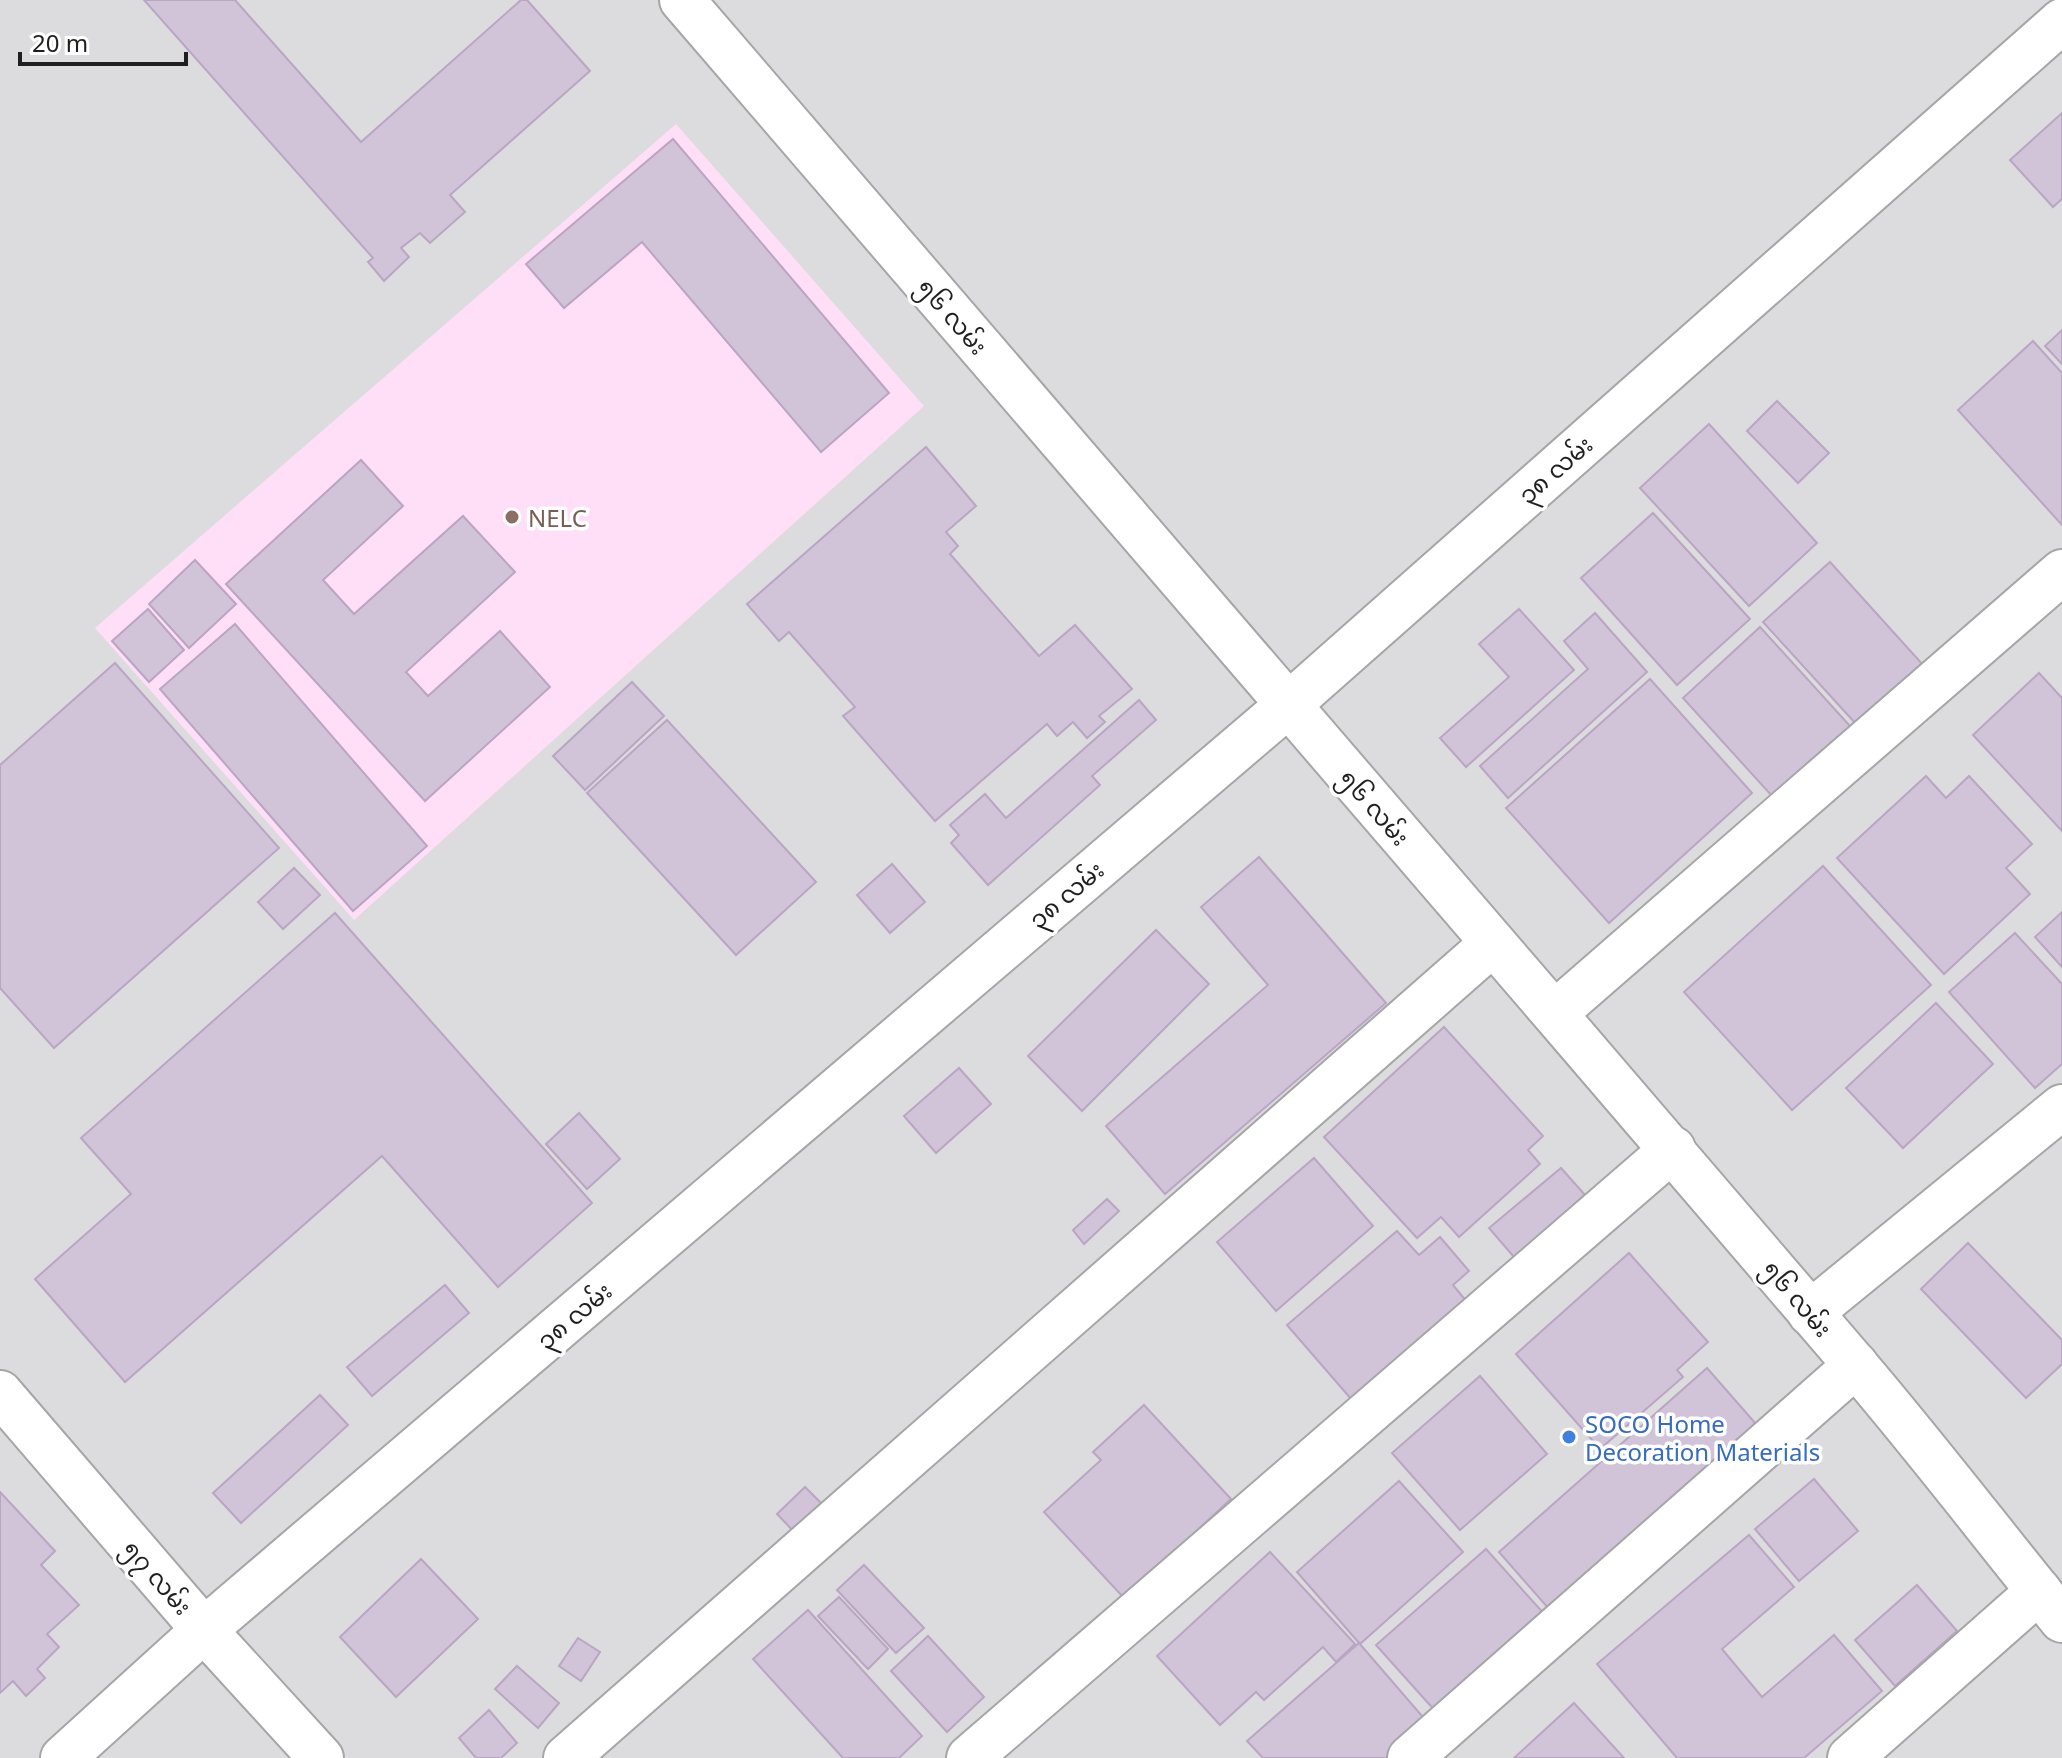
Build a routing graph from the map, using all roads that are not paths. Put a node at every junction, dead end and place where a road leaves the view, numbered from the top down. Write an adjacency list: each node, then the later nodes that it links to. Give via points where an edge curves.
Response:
1 (682, 0): 4 (street, ၅၆ လမ်း)
2 (2062, 21): 4 (street, ၃၈ လမ်း)
3 (2062, 572): 6 (street)
4 (1287, 706): 5 (street, ၅၆ လမ်း); 13 (street, ၃၈ လမ်း)
5 (1493, 943): 6 (street, ၅၆ လမ်း); 16 (street)
6 (1556, 1012): 8 (street, ၅၆ လမ်း)
7 (2062, 1107): 9 (street)
8 (1673, 1149): 9 (street, ၅၆ လမ်း); 17 (street)
9 (1810, 1313): 10 (street, ၅၆ လမ်း)
10 (1856, 1365): 12 (street, ၅၆ လမ်း); 18 (street)
11 (0, 1393): 13 (street, ၅၇ လမ်း)
12 (2050, 1605): 19 (street)
13 (204, 1630): 14 (street, ၃၈ လမ်း); 15 (street, ၅၇ လမ်း)
14 (63, 1758)
15 (321, 1758)
16 (566, 1758)
17 (969, 1758)
18 (1410, 1758)
19 (1850, 1758)

